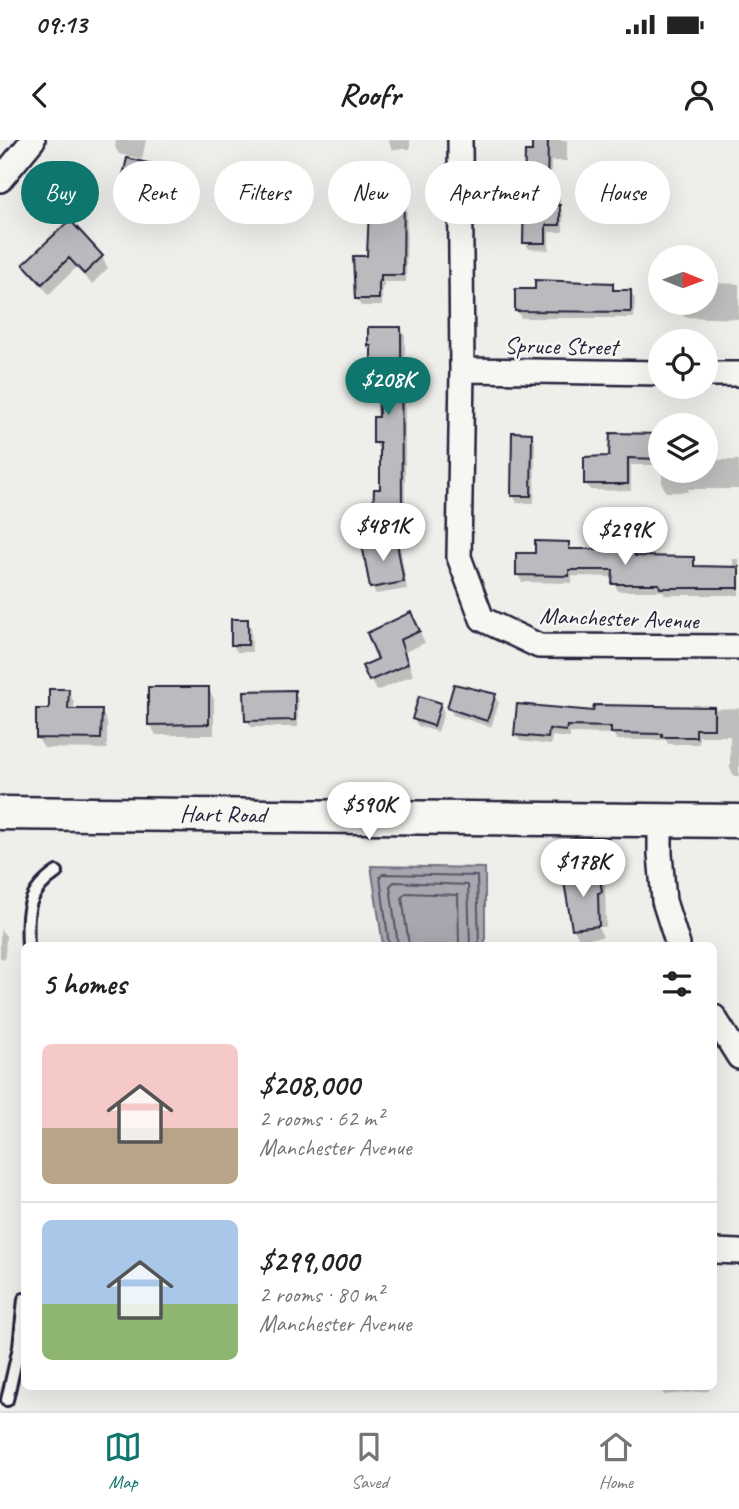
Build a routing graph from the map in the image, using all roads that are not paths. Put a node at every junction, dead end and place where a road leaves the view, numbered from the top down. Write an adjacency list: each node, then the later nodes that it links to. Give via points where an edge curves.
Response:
1 (33, 140): 3 (street)
2 (460, 140): 4 (street, Manchester Avenue)
3 (0, 180)
4 (462, 370): 5 (street, Spruce Street); 8 (street, Manchester Avenue, via 459,556 482,619 539,646)
5 (648, 373)
6 (718, 374): 7 (street)
7 (739, 374)
8 (739, 647)
9 (0, 813): 10 (street, Hart Road)
10 (660, 820): 11 (street, Hart Road); 14 (street, via 664,901)
11 (739, 821)
12 (57, 872): 13 (lane, via 40,883 32,896 26,919)
13 (28, 942)
14 (677, 942)
15 (717, 1022): 16 (street)
16 (739, 1057)
17 (717, 1251): 18 (street)
18 (739, 1252)
19 (21, 1328): 20 (lane)
20 (7, 1400)

